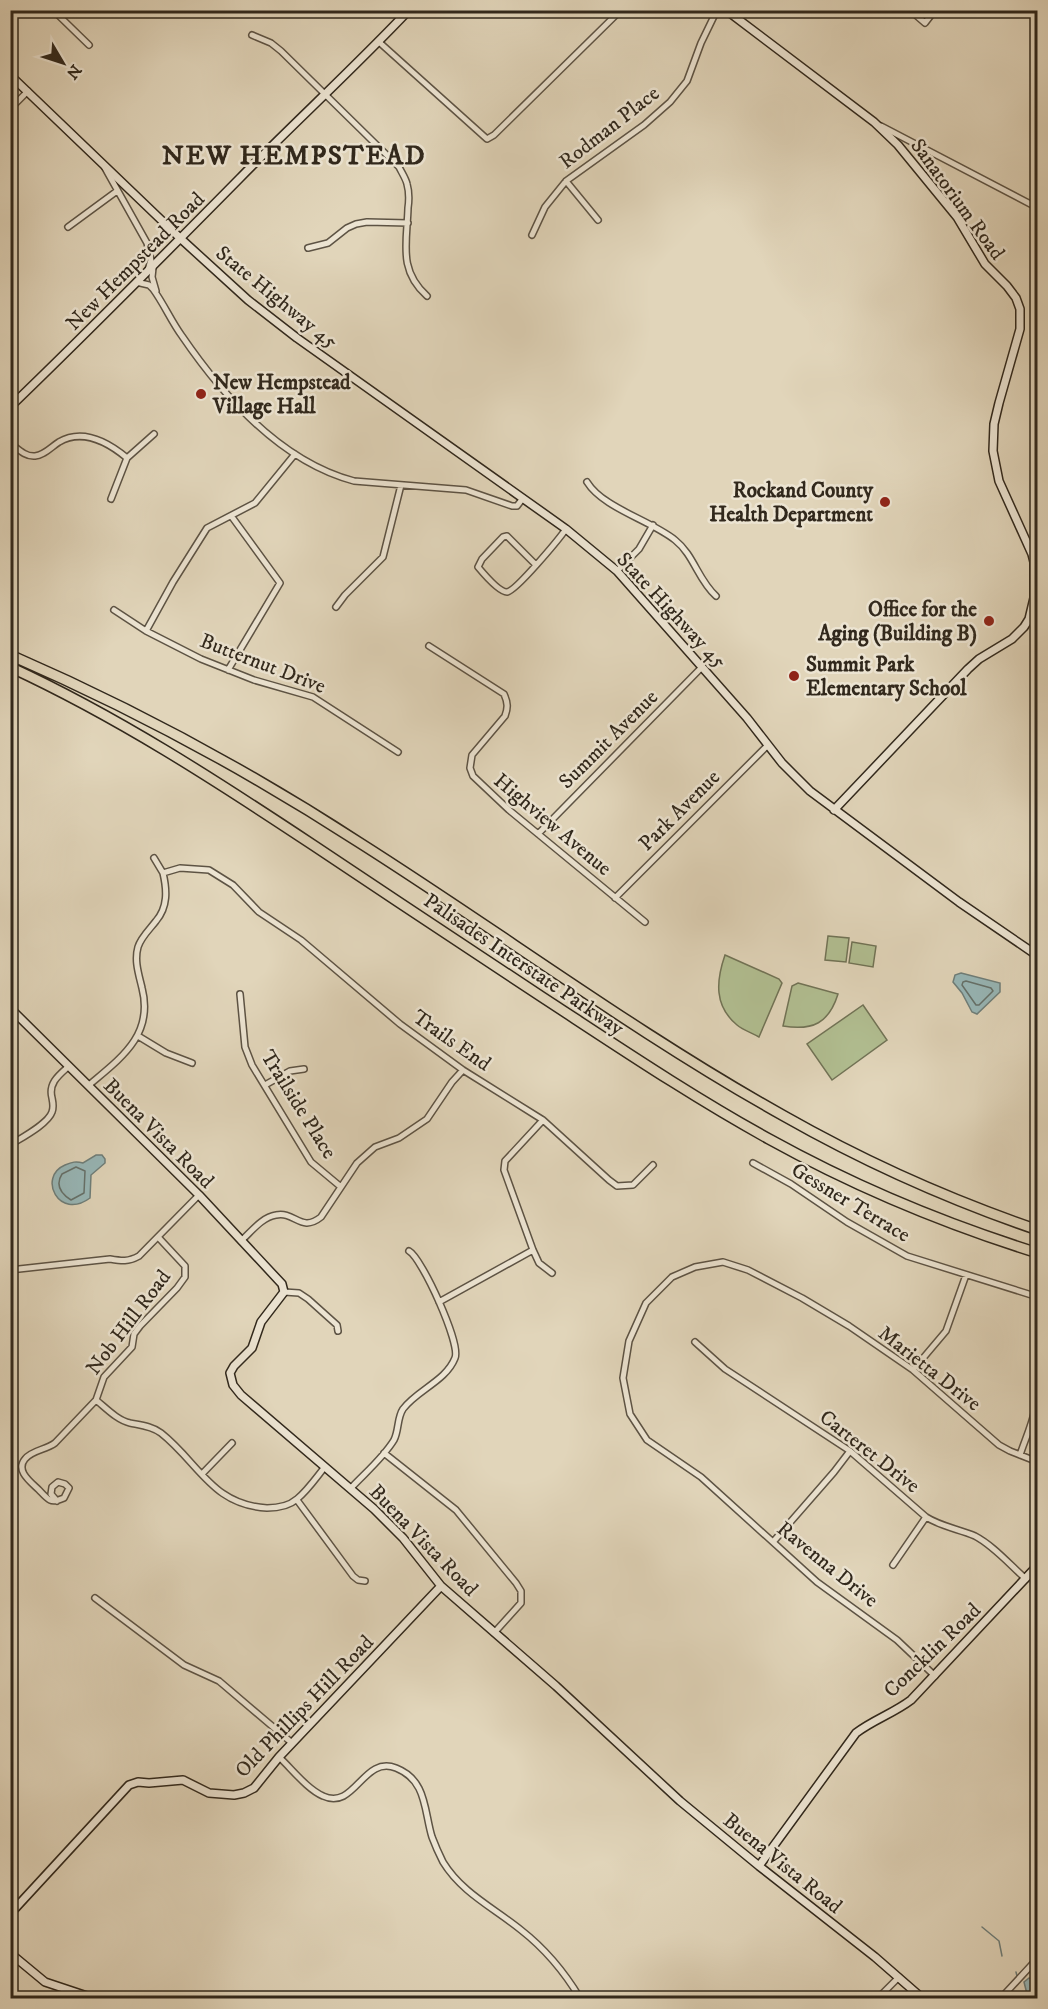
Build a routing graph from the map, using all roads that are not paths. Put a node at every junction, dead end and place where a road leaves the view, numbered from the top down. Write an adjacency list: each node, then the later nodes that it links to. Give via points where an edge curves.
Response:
1 (53, 10): 10 (street)
2 (409, 10): 9 (street, New Hempstead Road)
3 (621, 10): 9 (street, via 487,139)
4 (717, 10): 17 (street, Rodman Place, via 687,81 670,102)
5 (726, 10): 15 (street, Sanatorium Road)
6 (910, 10): 7 (street, via 925,23)
7 (936, 10)
8 (252, 35): 13 (street, via 281,51)
9 (379, 42): 13 (street, New Hempstead Road)
10 (89, 45)
11 (10, 75): 12 (street, State Highway 45)
12 (28, 91): 14 (street); 16 (street, State Highway 45)
13 (326, 95): 21 (street, via 399,167 408,185); 24 (street, New Hempstead Road)
14 (10, 109)
15 (874, 122): 19 (street); 58 (street, Sanatorium Road, via 957,217 985,264 1011,292 1020,309 1020,329 994,424 993,451 999,482 1032,554 1035,598 1024,627 978,659)
16 (102, 161): 18 (street); 24 (street, State Highway 45)
17 (566, 181): 20 (street); 23 (street, Rodman Place, via 545,207)
18 (117, 191): 22 (street); 27 (street, via 147,243 151,260)
19 (1038, 208)
20 (598, 220)
21 (408, 224): 25 (street, via 356,224 328,243); 30 (street, via 410,275)
22 (68, 226)
23 (532, 235)
24 (180, 238): 26 (street, New Hempstead Road); 38 (street, State Highway 45, via 289,332)
25 (308, 248)
26 (155, 263): 27 (street, New Hempstead Road); 29 (street, via 152,272)
27 (147, 272): 28 (street, New Hempstead Road)
28 (136, 282): 29 (street, via 149,285); 31 (street, New Hempstead Road)
29 (157, 295): 34 (street, via 183,338 231,398)
30 (428, 296)
31 (10, 407)
32 (154, 434): 35 (street)
33 (10, 443): 35 (street, via 33,456 73,437 87,437 113,446)
34 (295, 454): 37 (street, via 338,476); 40 (street, via 255,503)
35 (127, 458): 39 (street)
36 (587, 482): 41 (street, via 602,498)
37 (401, 485): 38 (street, via 466,490 512,506); 46 (street, via 383,557)
38 (524, 498): 42 (street, State Highway 45)
39 (111, 499)
40 (232, 517): 48 (street, via 207,528); 54 (street, via 280,583)
41 (653, 525): 44 (street, via 639,549); 45 (street, via 677,541)
42 (566, 529): 43 (street); 44 (street, State Highway 45)
43 (536, 565): 43 (street, via 508,592 478,567 503,537)
44 (617, 571): 53 (street, State Highway 45)
45 (716, 596)
46 (336, 607)
47 (114, 610): 48 (street, Butternut Drive)
48 (146, 631): 54 (street, Butternut Drive)
49 (429, 646): 59 (street, Highview Avenue, via 504,694 504,716 472,755 470,768 478,782)
50 (10, 647): 55 (highway)
51 (10, 655): 55 (highway, Palisades Interstate Parkway)
52 (10, 667): 85 (highway, Palisades Interstate Parkway, via 186,762 742,1125 889,1198)
53 (702, 667): 56 (street, State Highway 45); 59 (street, Summit Avenue)
54 (228, 670): 57 (street, Butternut Drive, via 313,697)
55 (75, 685): 80 (highway, Palisades Interstate Parkway, via 207,752 321,818 685,1057 783,1116 915,1182)
56 (767, 746): 58 (street, State Highway 45); 62 (street, Park Avenue)
57 (398, 752)
58 (834, 810): 64 (street, State Highway 45)
59 (538, 834): 62 (street, Highview Avenue)
60 (154, 858): 61 (street)
61 (163, 873): 67 (street, via 165,906 138,946 136,964 145,1009); 71 (street, Trails End, via 180,868 209,870)
62 (615, 898): 63 (street, Highview Avenue)
63 (645, 922)
64 (1038, 957)
65 (240, 994): 73 (street, Trailside Place, via 246,1047)
66 (10, 1008): 69 (street, Buena Vista Road)
67 (138, 1035): 68 (street, via 166,1053); 72 (street)
68 (192, 1063)
69 (69, 1066): 72 (street, Buena Vista Road); 75 (street, via 51,1086 52,1114)
70 (303, 1069): 73 (street, via 290,1071)
71 (463, 1070): 74 (street, Trails End); 78 (street, via 427,1119 399,1138 375,1147 357,1163)
72 (89, 1085): 79 (street, Buena Vista Road)
73 (265, 1085): 78 (street, Trailside Place, via 311,1162)
74 (543, 1120): 77 (street, Trails End, via 617,1186 633,1185); 83 (street, via 505,1161 504,1170)
75 (10, 1145)
76 (753, 1163): 88 (street, Gessner Terrace, via 907,1256)
77 (653, 1165)
78 (340, 1187): 82 (street, via 315,1221 306,1224 276,1215)
79 (199, 1195): 81 (street); 82 (street, Buena Vista Road)
80 (1038, 1230)
81 (158, 1237): 86 (street, via 139,1256 125,1262 110,1259); 96 (street, Nob Hill Road, via 185,1266 184,1277 140,1326 132,1347 104,1377)
82 (241, 1241): 89 (street, Buena Vista Road, via 282,1284)
83 (533, 1250): 87 (street, via 539,1263); 91 (street)
84 (409, 1251): 91 (street, via 418,1258)
85 (1038, 1253)
86 (10, 1270)
87 (552, 1272)
88 (966, 1275): 90 (street, Gessner Terrace); 94 (street, via 946,1331)
89 (284, 1292): 92 (street, via 299,1293 308,1299 337,1325); 102 (street, Buena Vista Road, via 261,1322 252,1348 230,1373 241,1395)
90 (1038, 1296)
91 (439, 1302): 99 (street, via 457,1346 456,1357 402,1411 397,1431)
92 (338, 1331)
93 (695, 1342): 98 (street, Carteret Drive, via 725,1369)
94 (913, 1370): 100 (street, Marietta Drive, via 999,1445); 104 (street, Marietta Drive, via 849,1326 748,1270 723,1262 695,1267 672,1277 646,1303 629,1341 622,1378 630,1414 647,1440)
95 (1034, 1382): 100 (street, via 1037,1402)
96 (96, 1400): 103 (street, via 122,1420 160,1433); 107 (street, via 48,1449 23,1460 26,1476 50,1500)
97 (232, 1443): 103 (street)
98 (850, 1451): 108 (street, Carteret Drive); 109 (street)
99 (384, 1453): 105 (street); 116 (street, via 456,1510 516,1582 521,1603)
100 (1020, 1455): 101 (street, Marietta Drive)
101 (1038, 1462)
102 (324, 1468): 105 (street, Buena Vista Road); 106 (street)
103 (202, 1474): 106 (street, via 230,1500 251,1507 273,1508)
104 (701, 1477): 109 (street, Ravenna Drive)
105 (351, 1488): 114 (street, Buena Vista Road, via 389,1523)
106 (297, 1500): 113 (street, via 353,1576)
107 (57, 1501)
108 (926, 1517): 110 (street); 112 (street, Carteret Drive, via 985,1542)
109 (773, 1542): 117 (street, Ravenna Drive, via 817,1582 897,1640)
110 (893, 1565)
111 (1038, 1565): 112 (street, Concklin Road)
112 (1026, 1579): 117 (street, Concklin Road)
113 (365, 1581)
114 (441, 1586): 116 (street, Buena Vista Road); 118 (street, Old Phillips Hill Road)
115 (95, 1598): 118 (street, via 184,1665 219,1681)
116 (494, 1633): 120 (street, Buena Vista Road, via 680,1801)
117 (934, 1676): 120 (street, Concklin Road, via 899,1709 856,1733)
118 (292, 1743): 119 (street, Old Phillips Hill Road)
119 (279, 1757): 121 (street, Old Phillips Hill Road, via 254,1788 234,1795 208,1793 183,1780 129,1785); 126 (street, via 317,1793 335,1799 344,1797 377,1767 397,1768 413,1779 424,1796 432,1836 452,1875 524,1932 558,1967)
120 (759, 1866): 124 (street, Buena Vista Road)
121 (10, 1914)
122 (10, 1953): 125 (street, via 45,1982)
123 (1038, 1958): 129 (street)
124 (899, 1977): 127 (street); 128 (street, Buena Vista Road)
125 (93, 1998)
126 (580, 1998)
127 (878, 1998)
128 (922, 1998)
129 (1000, 1998)

